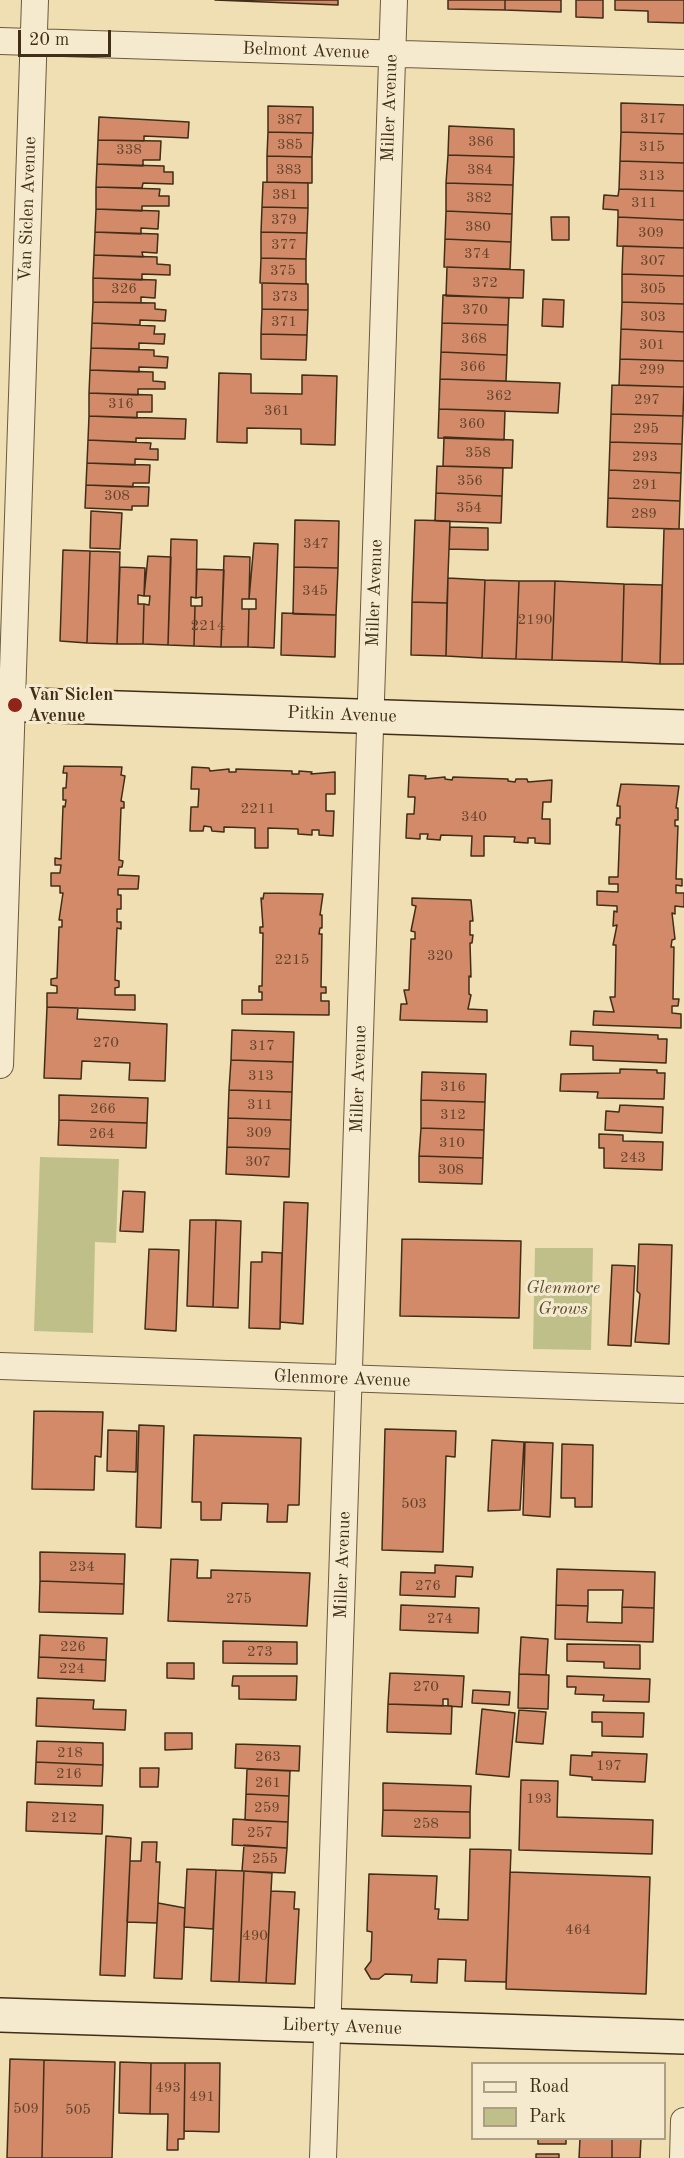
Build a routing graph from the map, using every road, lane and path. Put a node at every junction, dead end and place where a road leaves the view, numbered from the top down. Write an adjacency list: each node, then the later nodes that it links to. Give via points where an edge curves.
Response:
1 (35, 0): 4 (street, Van Siclen Avenue)
2 (394, 0): 5 (street, Miller Avenue)
3 (0, 41): 4 (street, Belmont Avenue)
4 (34, 42): 5 (street, Belmont Avenue); 7 (street, Van Siclen Avenue)
5 (392, 54): 6 (street, Belmont Avenue); 8 (street, Miller Avenue)
6 (684, 63)
7 (6, 704): 8 (street, Pitkin Avenue); 10 (street, Van Siclen Avenue)
8 (371, 716): 9 (street, Pitkin Avenue); 12 (street, Miller Avenue)
9 (684, 727)
10 (0, 1065)
11 (0, 1366): 12 (street, Glenmore Avenue)
12 (349, 1379): 13 (street, Glenmore Avenue); 15 (street, Miller Avenue)
13 (684, 1389)
14 (0, 2015): 15 (street, Liberty Avenue)
15 (327, 2026): 16 (street, Liberty Avenue); 18 (street, Miller Avenue)
16 (684, 2037)
17 (684, 2121): 19 (street)
18 (323, 2158)
19 (683, 2158)

